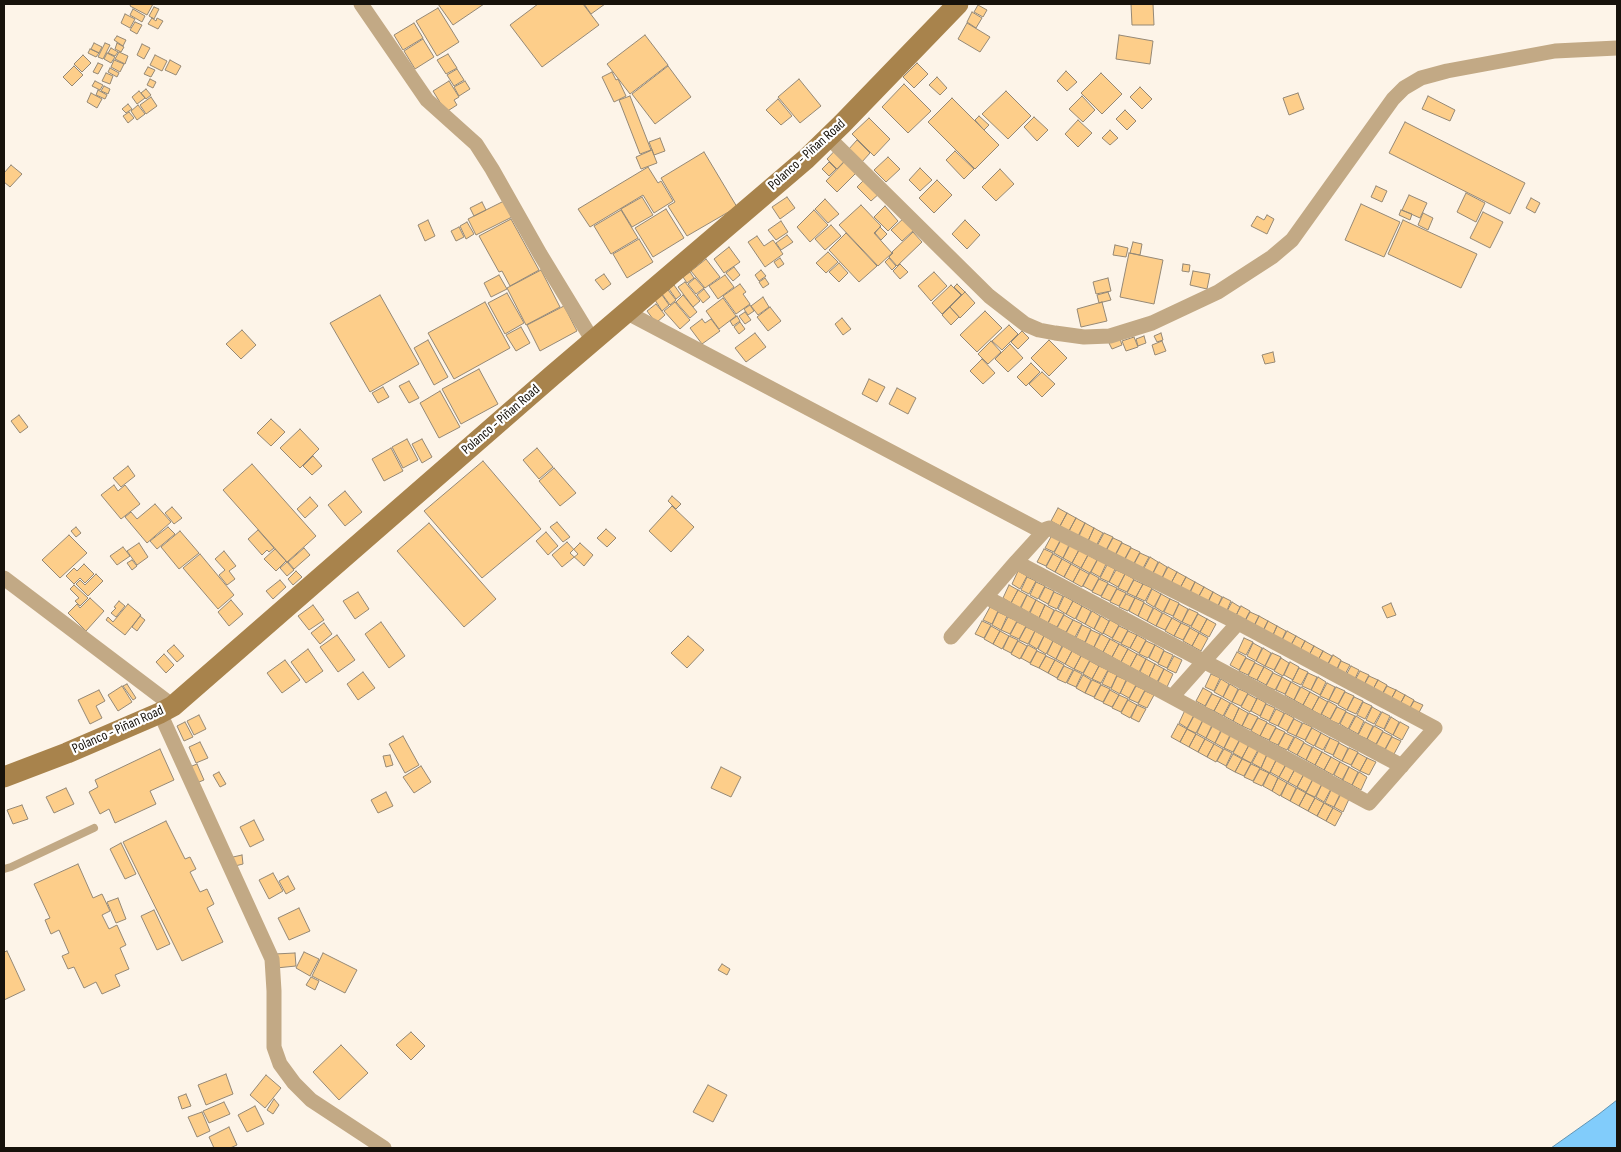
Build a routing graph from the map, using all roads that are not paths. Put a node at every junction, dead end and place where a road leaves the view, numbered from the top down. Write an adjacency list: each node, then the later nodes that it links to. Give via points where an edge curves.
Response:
1 (361, 4): 6 (street, via 427,100 476,144)
2 (958, 4): 4 (main road, Polanco - Piñan Road)
3 (1617, 48): 4 (street, via 1555,51 1447,70 1421,78 1404,88 1393,100 1292,240 1272,257 1218,292 1152,323 1110,336 1084,338 1039,330 1025,324 989,296)
4 (828, 137): 5 (main road, Polanco - Piñan Road)
5 (626, 312): 6 (main road, Polanco - Piñan Road); 7 (street)
6 (593, 341): 15 (main road, Polanco - Piñan Road)
7 (1043, 532): 8 (street); 11 (street, via 1053,529)
8 (1016, 562): 10 (street); 13 (street)
9 (4, 578): 15 (street)
10 (986, 597): 12 (street); 14 (street)
11 (1238, 623): 13 (street); 16 (street, via 1434,728)
12 (951, 637)
13 (1204, 662): 14 (street); 16 (street)
14 (1172, 697): 16 (street, via 1370,803)
15 (167, 710): 17 (main road, Polanco - Piñan Road); 20 (street, via 272,959 274,1047 280,1064 312,1100)
16 (1402, 766)
17 (4, 777)
18 (94, 828): 19 (lane)
19 (4, 869)
20 (384, 1148)

